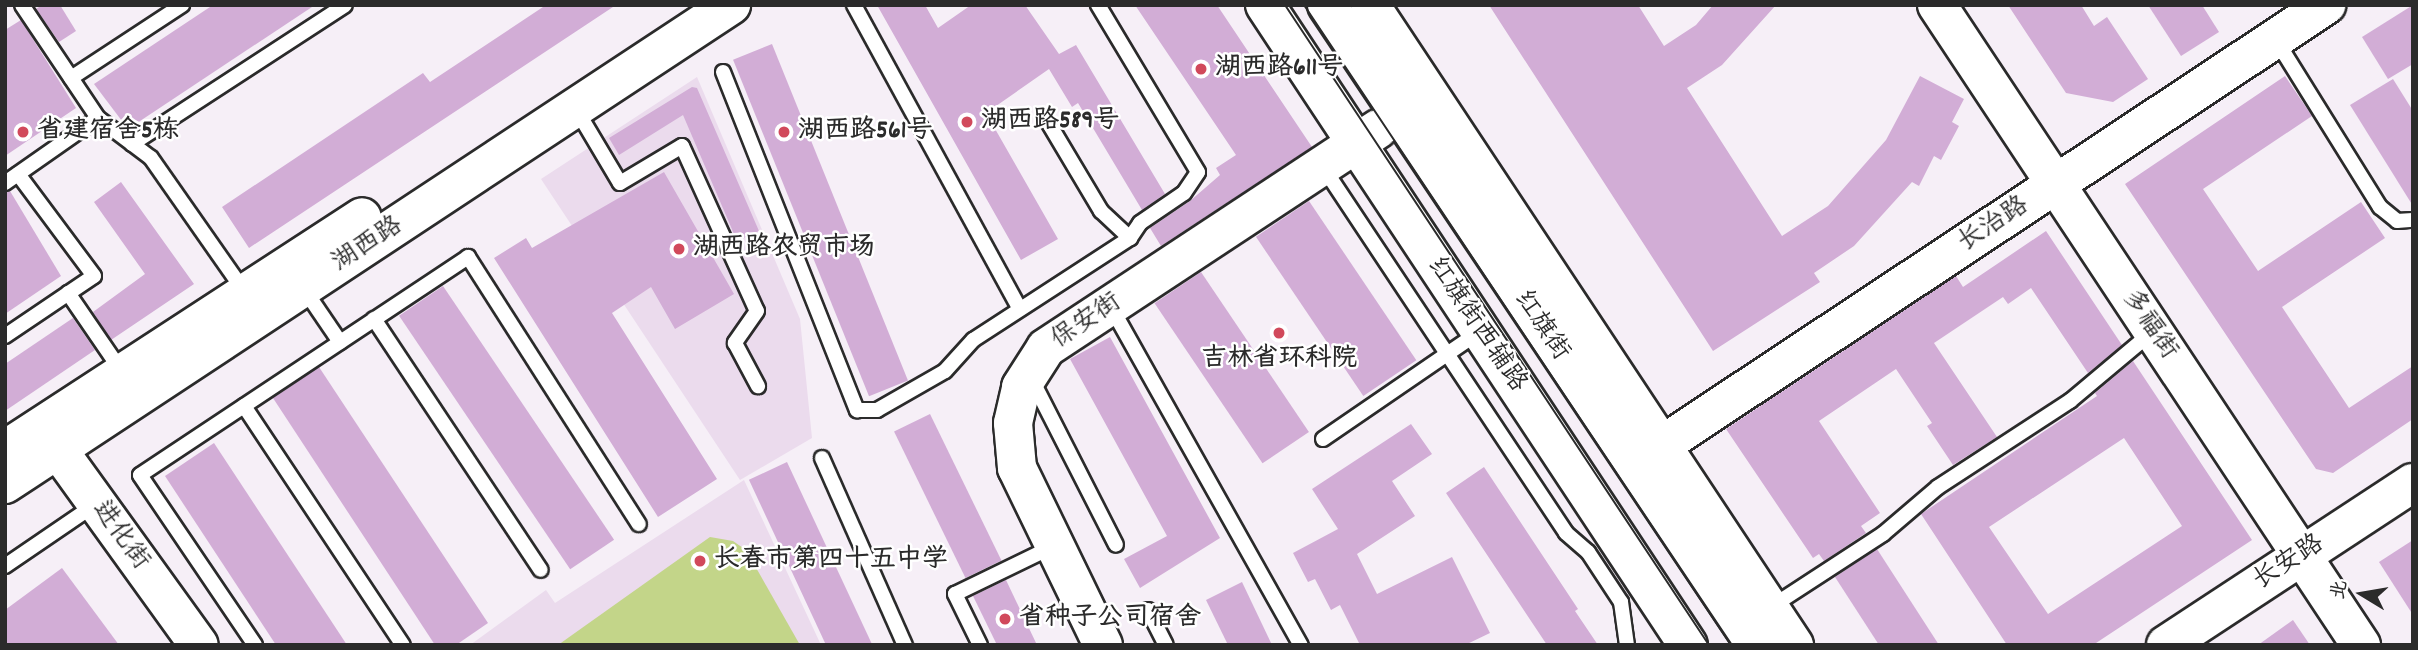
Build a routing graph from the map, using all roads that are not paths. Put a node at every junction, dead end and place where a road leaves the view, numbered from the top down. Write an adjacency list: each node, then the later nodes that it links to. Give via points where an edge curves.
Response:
1 (22, 5): 15 (lane)
2 (182, 5): 15 (lane)
3 (691, 5): 30 (street, 湖西路)
4 (731, 5): 16 (street, 湖西路)
5 (854, 5): 32 (lane)
6 (1098, 5): 27 (lane, via 1198,172 1184,193 1140,223)
7 (1265, 5): 20 (street, 红旗街西辅路)
8 (1327, 5): 17 (street, 红旗街)
9 (1370, 5): 44 (street, 红旗街)
10 (1937, 5): 25 (street, 多福街)
11 (2326, 5): 13 (street, 长治路)
12 (343, 6): 21 (lane)
13 (2276, 39): 25 (street, 长治路); 26 (lane, via 2380,207 2397,221)
14 (723, 72): 32 (lane, via 858,410 877,410 945,371 973,340)
15 (71, 78): 18 (lane)
16 (575, 108): 28 (street, 湖西路); 40 (lane, via 620,183 682,146 757,312 735,342)
17 (1398, 115): 20 (street, 保安街); 68 (street, 红旗街)
18 (98, 118): 21 (lane); 23 (lane)
19 (1048, 122): 27 (lane, via 1101,211)
20 (1356, 143): 22 (street, 保安街); 37 (street, 红旗街西辅路)
21 (132, 144): 30 (lane, via 151,158)
22 (1321, 166): 31 (street, 保安街); 37 (lane)
23 (18, 174): 24 (lane); 29 (lane, via 94,276)
24 (5, 183)
25 (2055, 185): 34 (street, 多福街); 44 (street, 长治路)
26 (2413, 220)
27 (1130, 238): 32 (lane)
28 (304, 287): 36 (lane); 42 (street, 湖西路)
29 (68, 293): 35 (lane); 38 (lane)
30 (245, 293): 38 (street, 湖西路)
31 (1111, 305): 39 (street, 保安街, via 1046,348); 65 (lane)
32 (1020, 309)
33 (374, 319): 36 (lane); 50 (lane, via 468,257); 55 (lane)
34 (2153, 331): 53 (street, 多福街); 56 (lane, via 2070,401 1938,486 1883,534)
35 (5, 336)
36 (340, 342): 41 (lane)
37 (1465, 342): 43 (lane); 66 (lane, via 1566,533 1588,552 1621,602); 67 (street, 红旗街西辅路)
38 (122, 372): 42 (street, 湖西路)
39 (1030, 374): 51 (street, 保安街, via 1021,387 1013,423 1017,468); 52 (lane)
40 (758, 386)
41 (244, 405): 59 (lane, via 140,475); 60 (lane)
42 (49, 439): 45 (street, 湖西路); 48 (street, 湖西路); 49 (street, 进化街)
43 (1323, 439)
44 (1662, 444): 56 (street, 红旗街)
45 (5, 450)
46 (822, 458): 61 (lane)
47 (2413, 483): 53 (street, 长安路)
48 (5, 484)
49 (96, 504): 54 (lane); 58 (street, 进化街)
50 (639, 524)
51 (1055, 545): 62 (lane, via 955,594); 63 (street, 保安街)
52 (1115, 545)
53 (2301, 555): 70 (street, 长安路); 71 (street, 多福街)
54 (5, 566)
55 (541, 570)
56 (1770, 607): 69 (street, 红旗街)
57 (1148, 610): 64 (lane)
58 (199, 645)
59 (255, 645)
60 (403, 645)
61 (905, 645)
62 (980, 645)
63 (1103, 645)
64 (1166, 645)
65 (1301, 645)
66 (1627, 645)
67 (1688, 645)
68 (1756, 645)
69 (1794, 645)
70 (2166, 645)
71 (2361, 645)

